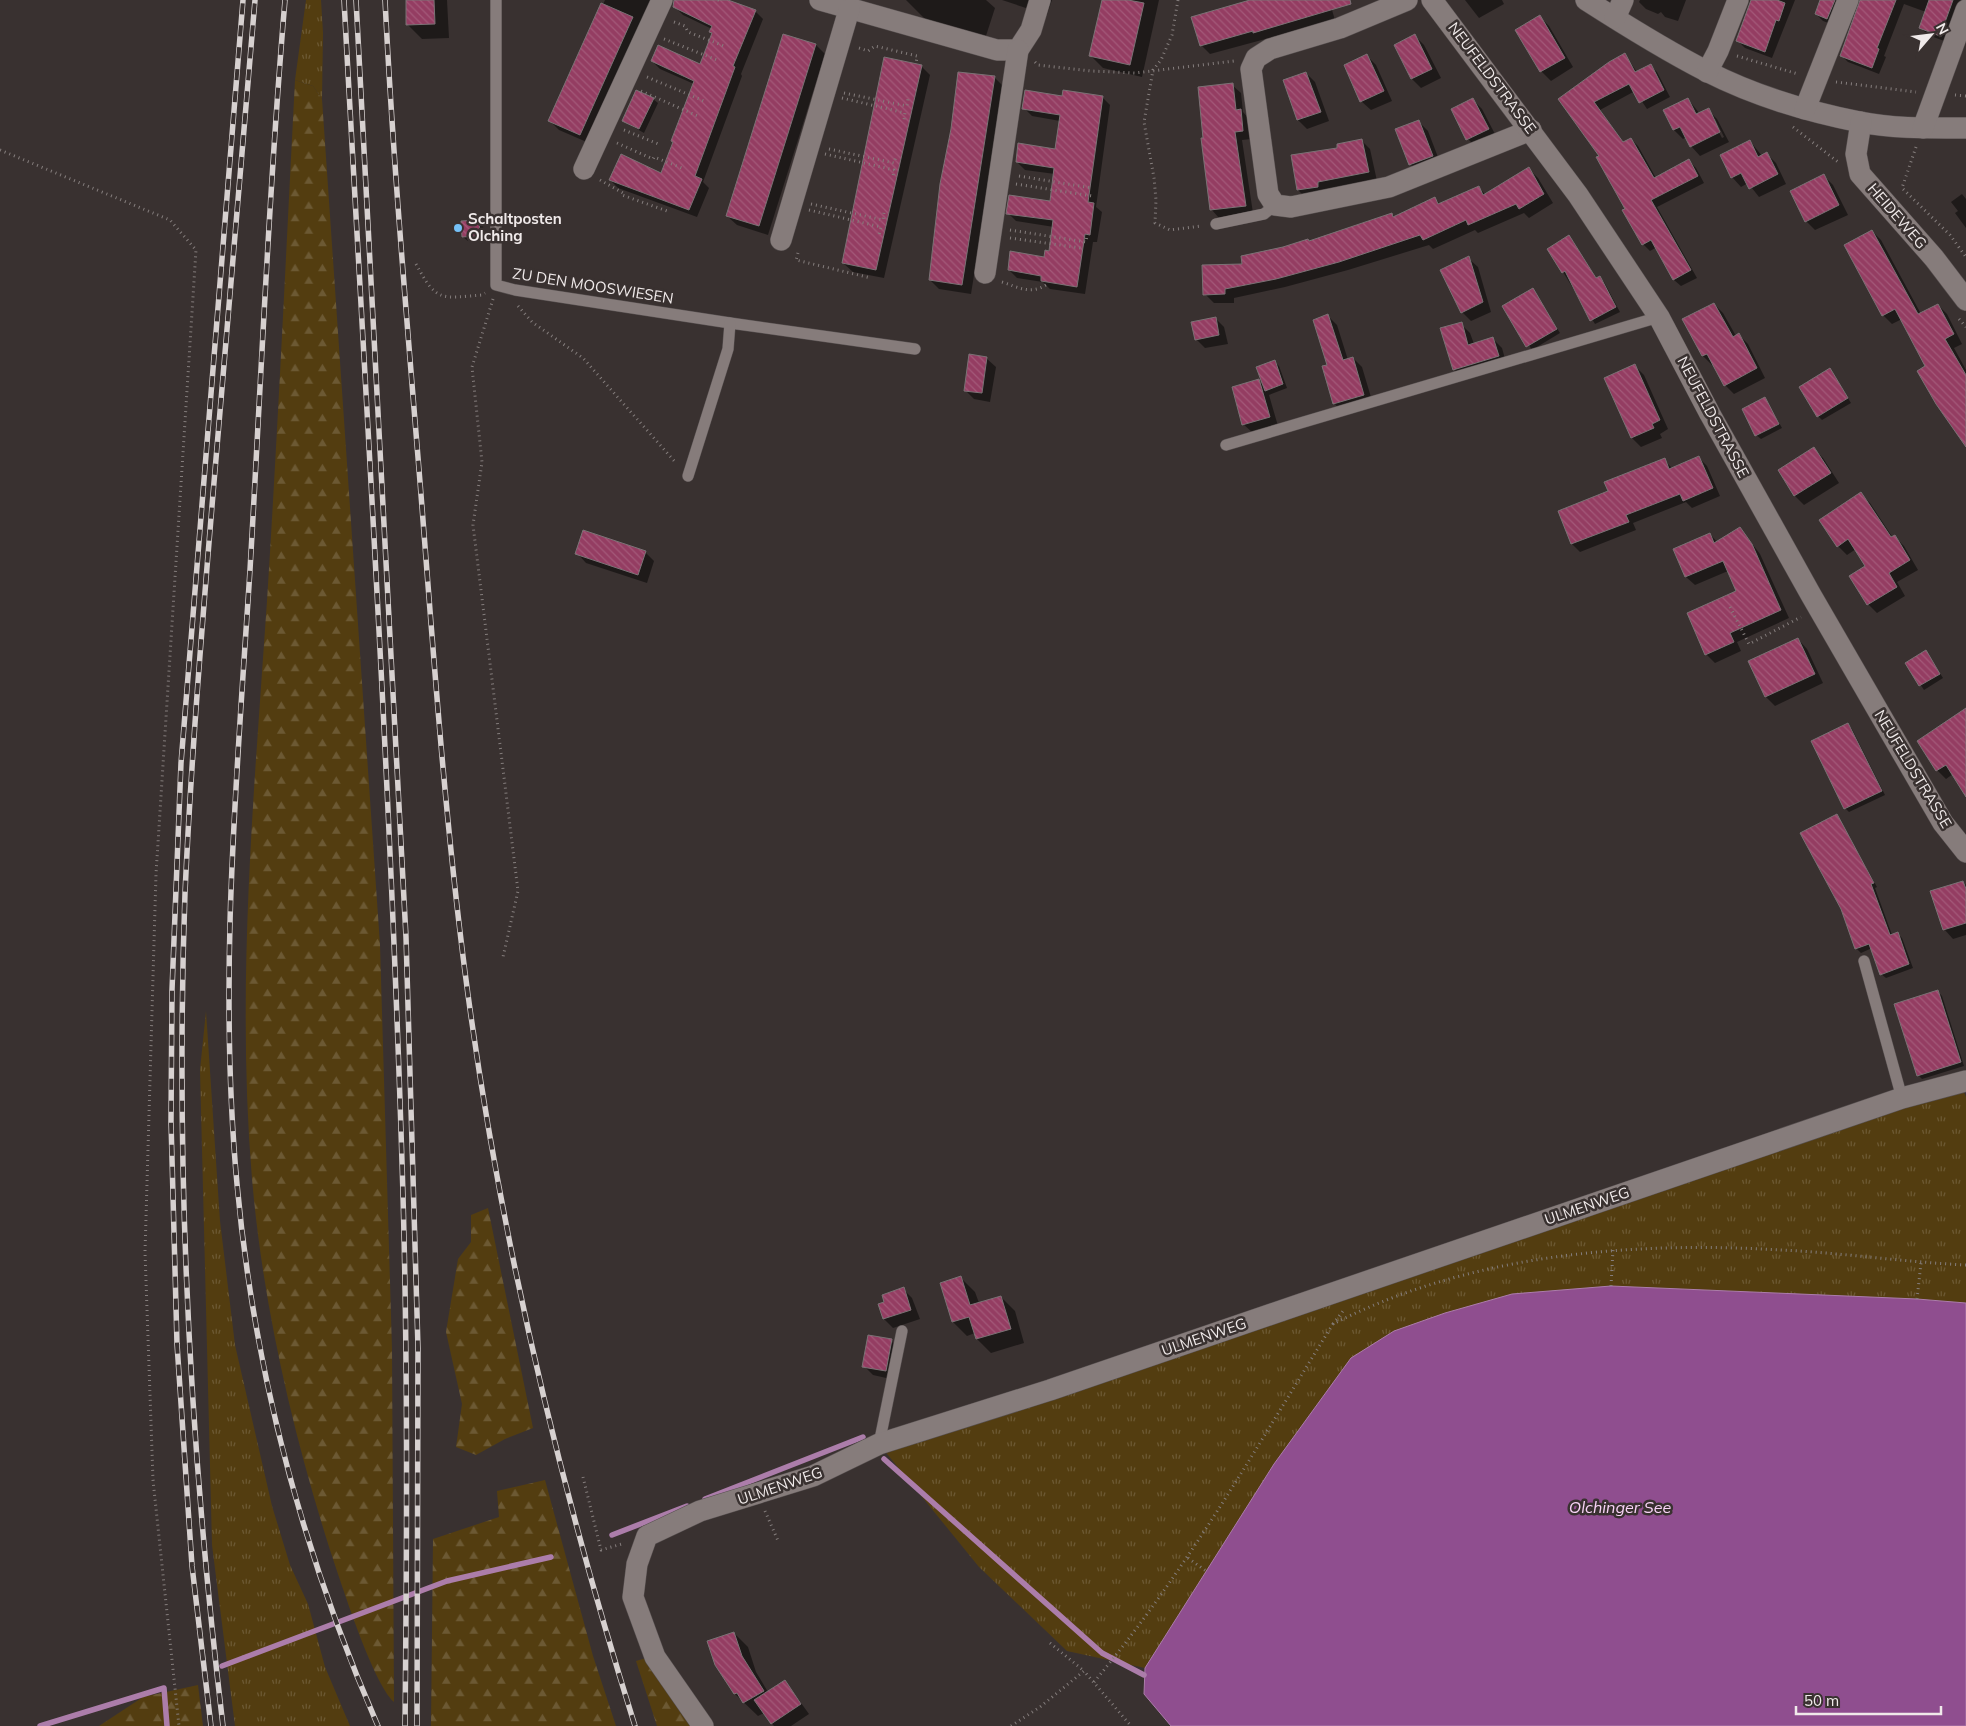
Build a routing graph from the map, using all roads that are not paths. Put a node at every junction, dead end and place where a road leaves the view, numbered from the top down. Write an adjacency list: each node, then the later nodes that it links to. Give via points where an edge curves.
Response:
1 (496, 0): 27 (lane, ZU DEN MOOSWIESEN, via 496,285)
2 (820, 0): 10 (street)
3 (1040, 0): 13 (street, via 1032,30)
4 (1407, 0): 21 (street, via 1340,28 1270,49 1256,58 1251,69 1268,194)
5 (1432, 0): 19 (street, NEUFELDSTRASSE)
6 (1586, 0): 9 (street)
7 (1738, 0): 14 (street)
8 (1848, 0): 15 (street)
9 (1619, 9): 14 (street)
10 (849, 10): 13 (street, via 997,50); 23 (street)
11 (1966, 10): 17 (street)
12 (655, 15): 20 (street)
13 (1018, 50): 24 (street)
14 (1707, 72): 15 (street)
15 (1805, 109): 16 (street)
16 (1861, 122): 17 (street); 25 (street, HEIDEWEG, via 1856,154 1860,174 1934,258)
17 (1923, 128): 18 (street)
18 (1966, 128)
19 (1531, 130): 21 (street, via 1389,188 1291,207); 26 (street, NEUFELDSTRASSE)
20 (584, 169)
21 (1275, 206): 22 (lane, via 1264,214)
22 (1216, 224)
23 (780, 240)
24 (985, 273)
25 (1960, 306)
26 (1659, 316): 29 (lane); 31 (street, NEUFELDSTRASSE, via 1819,608 1943,823)
27 (730, 324): 28 (lane, ZU DEN MOOSWIESEN); 30 (lane, via 728,349)
28 (915, 349)
29 (1226, 445)
30 (688, 476)
31 (1966, 852)
32 (1864, 961): 34 (lane)
33 (1966, 1081): 34 (street, ULMENWEG)
34 (1902, 1098): 36 (street, ULMENWEG, via 1060,1387)
35 (902, 1332): 36 (lane)
36 (879, 1444): 37 (street, ULMENWEG, via 814,1476 700,1511 647,1536 637,1564 634,1597 655,1657)
37 (703, 1726)

